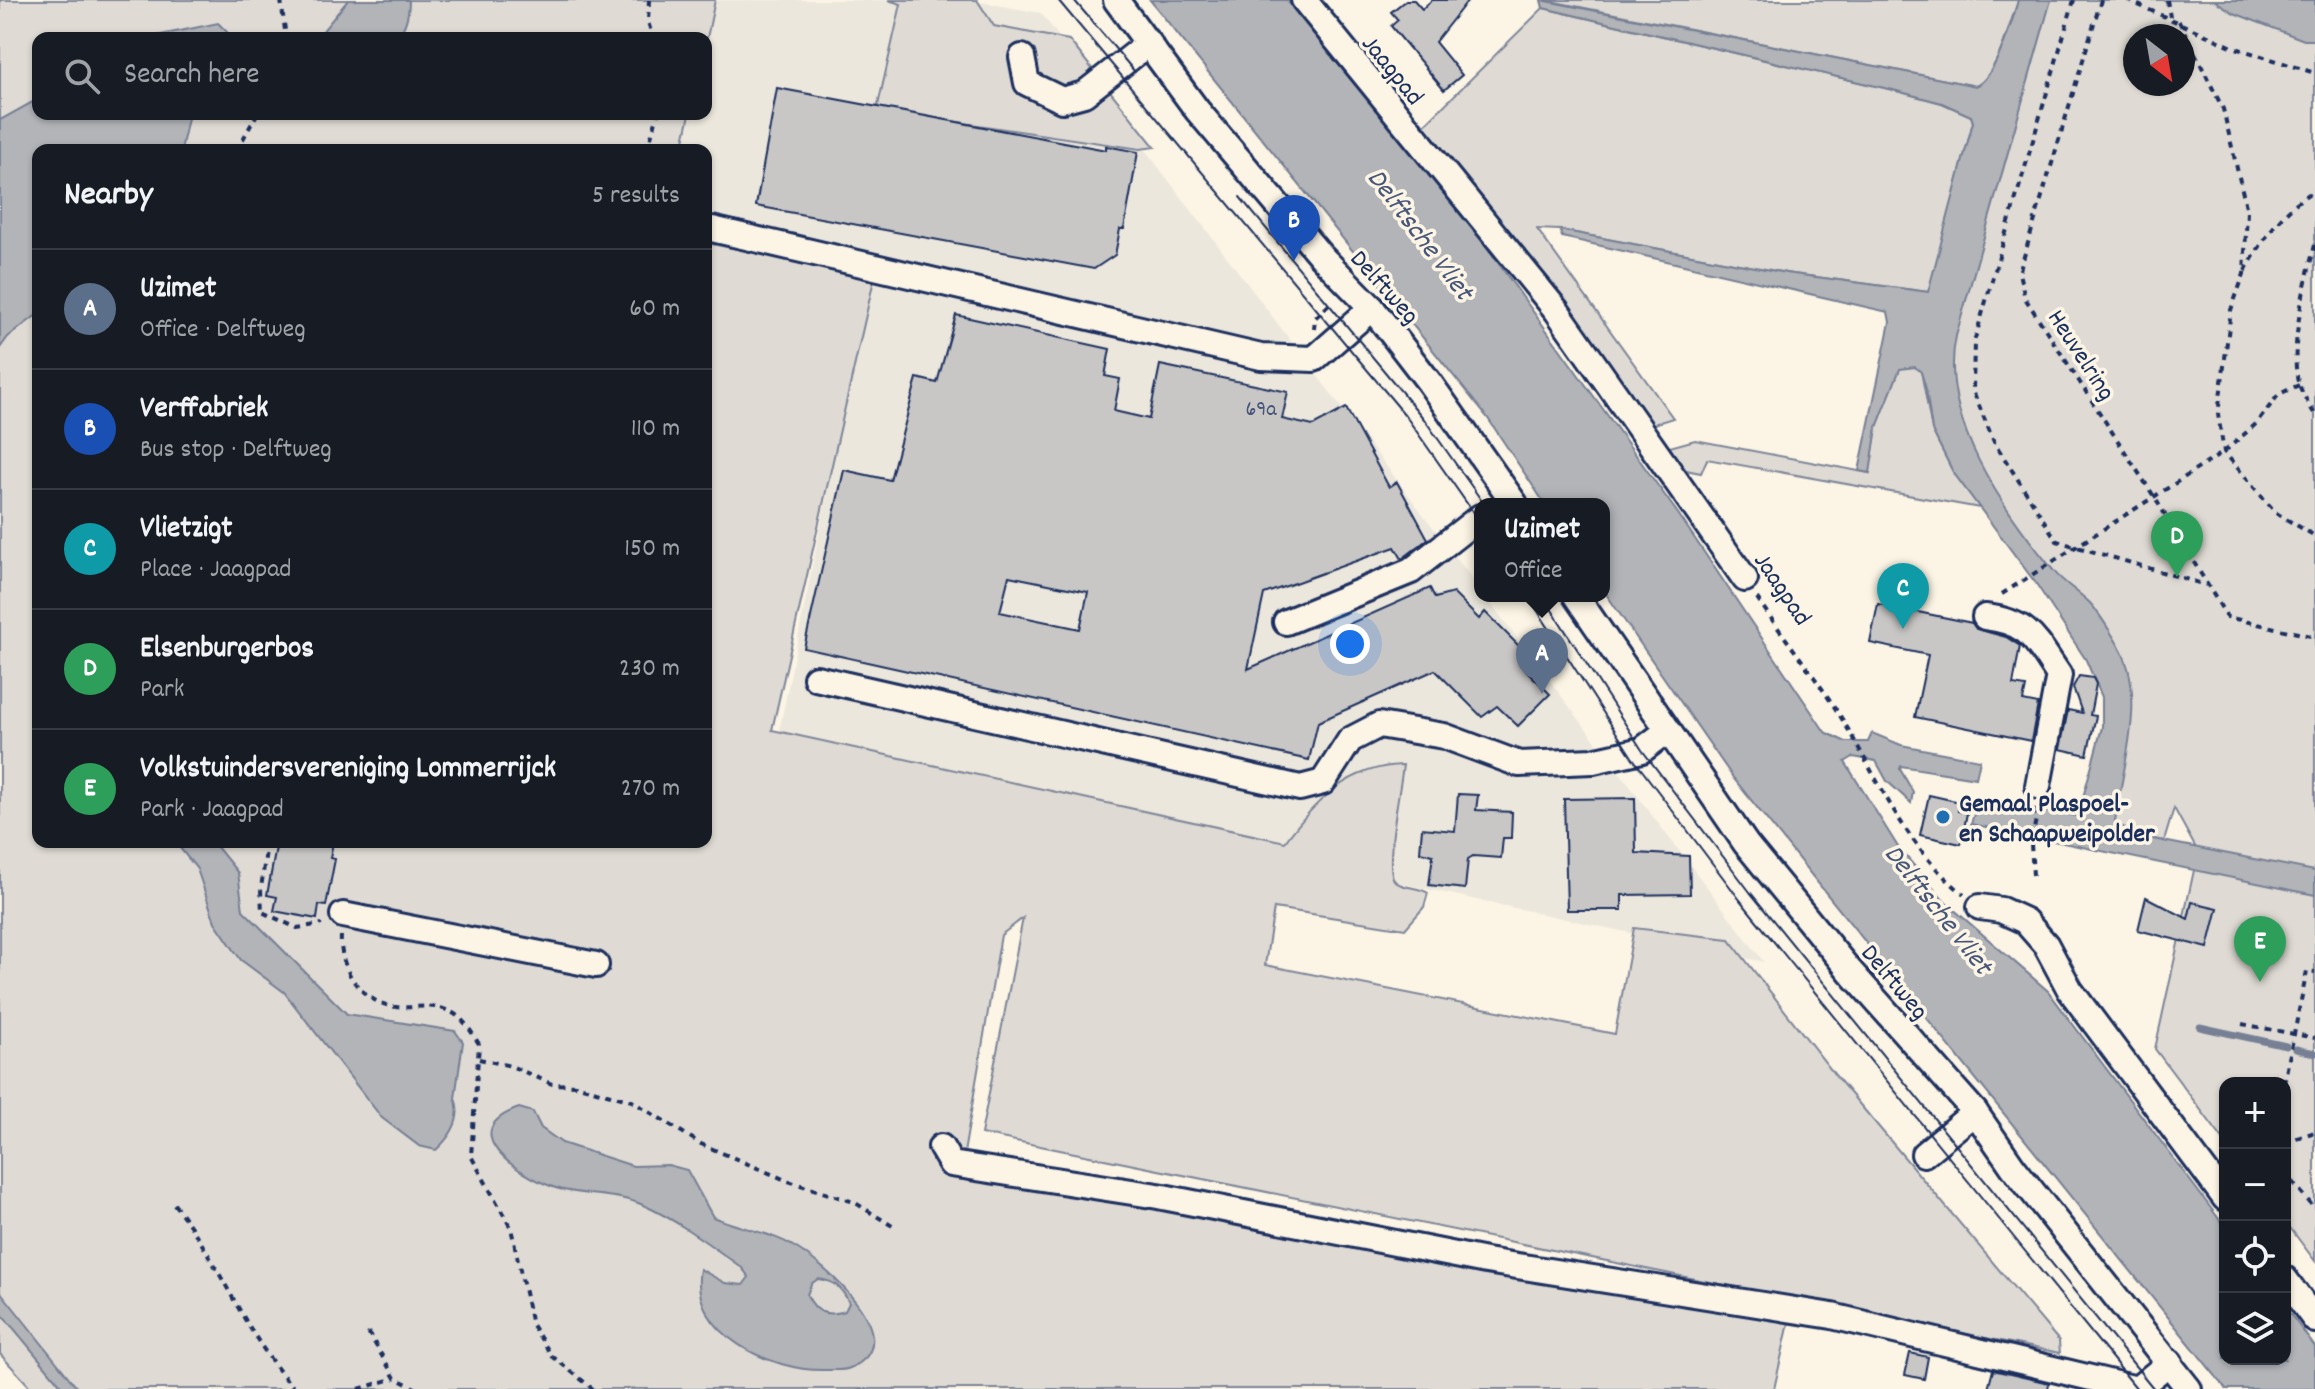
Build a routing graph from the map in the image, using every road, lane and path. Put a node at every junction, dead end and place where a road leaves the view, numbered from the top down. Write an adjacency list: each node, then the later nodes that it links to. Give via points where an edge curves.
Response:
1 (281, 0): 11 (path)
2 (649, 0): 12 (path)
3 (1116, 0): 13 (street, Delftweg)
4 (1304, 0): 33 (street, Jaagpad, via 1557,311)
5 (2074, 0): 32 (path, via 1974,342 1973,391 1994,442 2057,541)
6 (2101, 0): 29 (path, Heuvelring, via 2019,273 2025,298)
7 (2127, 0): 9 (path)
8 (2167, 0): 9 (path)
9 (2170, 17): 10 (path)
10 (2179, 21): 15 (path, via 2233,47); 23 (path, via 2223,109 2247,211)
11 (285, 32)
12 (651, 32)
13 (1149, 43): 14 (street, via 1084,94 1062,100 1027,83); 24 (street, Delftweg, via 1207,122)
14 (1022, 57)
15 (2315, 73)
16 (254, 120): 18 (path)
17 (656, 120): 19 (path)
18 (240, 144)
19 (649, 144)
20 (2315, 190): 23 (path, via 2268,231)
21 (712, 229): 24 (street, via 1261,357 1314,359)
22 (2315, 245): 25 (path, via 2301,297)
23 (2244, 274): 27 (path, via 2231,310 2218,414)
24 (1372, 308): 28 (street, Delftweg)
25 (2299, 385): 26 (path); 27 (path, via 2279,394)
26 (2315, 415)
27 (2224, 452): 29 (path); 31 (path, via 2276,513)
28 (1506, 498)
29 (2155, 498): 32 (path); 34 (path, Heuvelring)
30 (1474, 522): 37 (street, via 1411,571)
31 (2315, 536)
32 (2077, 546): 34 (path); 36 (path, via 2021,581)
33 (1745, 579): 44 (path, Jaagpad, via 1844,722 1912,839 1945,879)
34 (2206, 585): 38 (path, Heuvelring, via 2227,617)
35 (1580, 602): 40 (street, Delftweg)
36 (1992, 607): 41 (street, via 2027,628 2059,675)
37 (1286, 622)
38 (2315, 637)
39 (816, 678): 40 (street, via 1300,788 1323,782 1350,740 1379,725 1444,736 1519,764 1593,761 1642,750)
40 (1667, 731): 53 (street, Delftweg, via 1746,844)
41 (2039, 794): 43 (path, via 2031,844)
42 (266, 848): 45 (path, via 262,912 297,928)
43 (2033, 875)
44 (1980, 907): 59 (street, via 2025,921 2046,945 2070,990)
45 (343, 915): 46 (street); 51 (path, via 340,953 355,985 375,1001 452,1012 479,1044)
46 (596, 965)
47 (2315, 972): 49 (path, via 2307,971)
48 (2242, 1024): 49 (path)
49 (2293, 1033): 50 (path); 52 (path)
50 (2315, 1038)
51 (479, 1059): 62 (path, via 552,1084 632,1101 701,1144 854,1202); 71 (path, via 471,1156 511,1228 532,1325 552,1356)
52 (2285, 1077)
53 (1975, 1112): 57 (street); 66 (street, Delftweg)
54 (2315, 1132): 55 (path)
55 (2291, 1140)
56 (941, 1147): 66 (street, via 951,1164 1158,1196 1486,1261 1832,1316 2137,1389)
57 (1924, 1154)
58 (2291, 1179): 61 (path)
59 (2219, 1190)
60 (174, 1204): 68 (path)
61 (2315, 1209)
62 (894, 1227)
63 (2291, 1287): 64 (street)
64 (2315, 1320)
65 (368, 1332): 67 (path)
66 (2170, 1362): 72 (street, Delftweg)
67 (395, 1378): 69 (path); 70 (path)
68 (295, 1389)
69 (359, 1389)
70 (417, 1389)
71 (593, 1389)
72 (2189, 1389)

